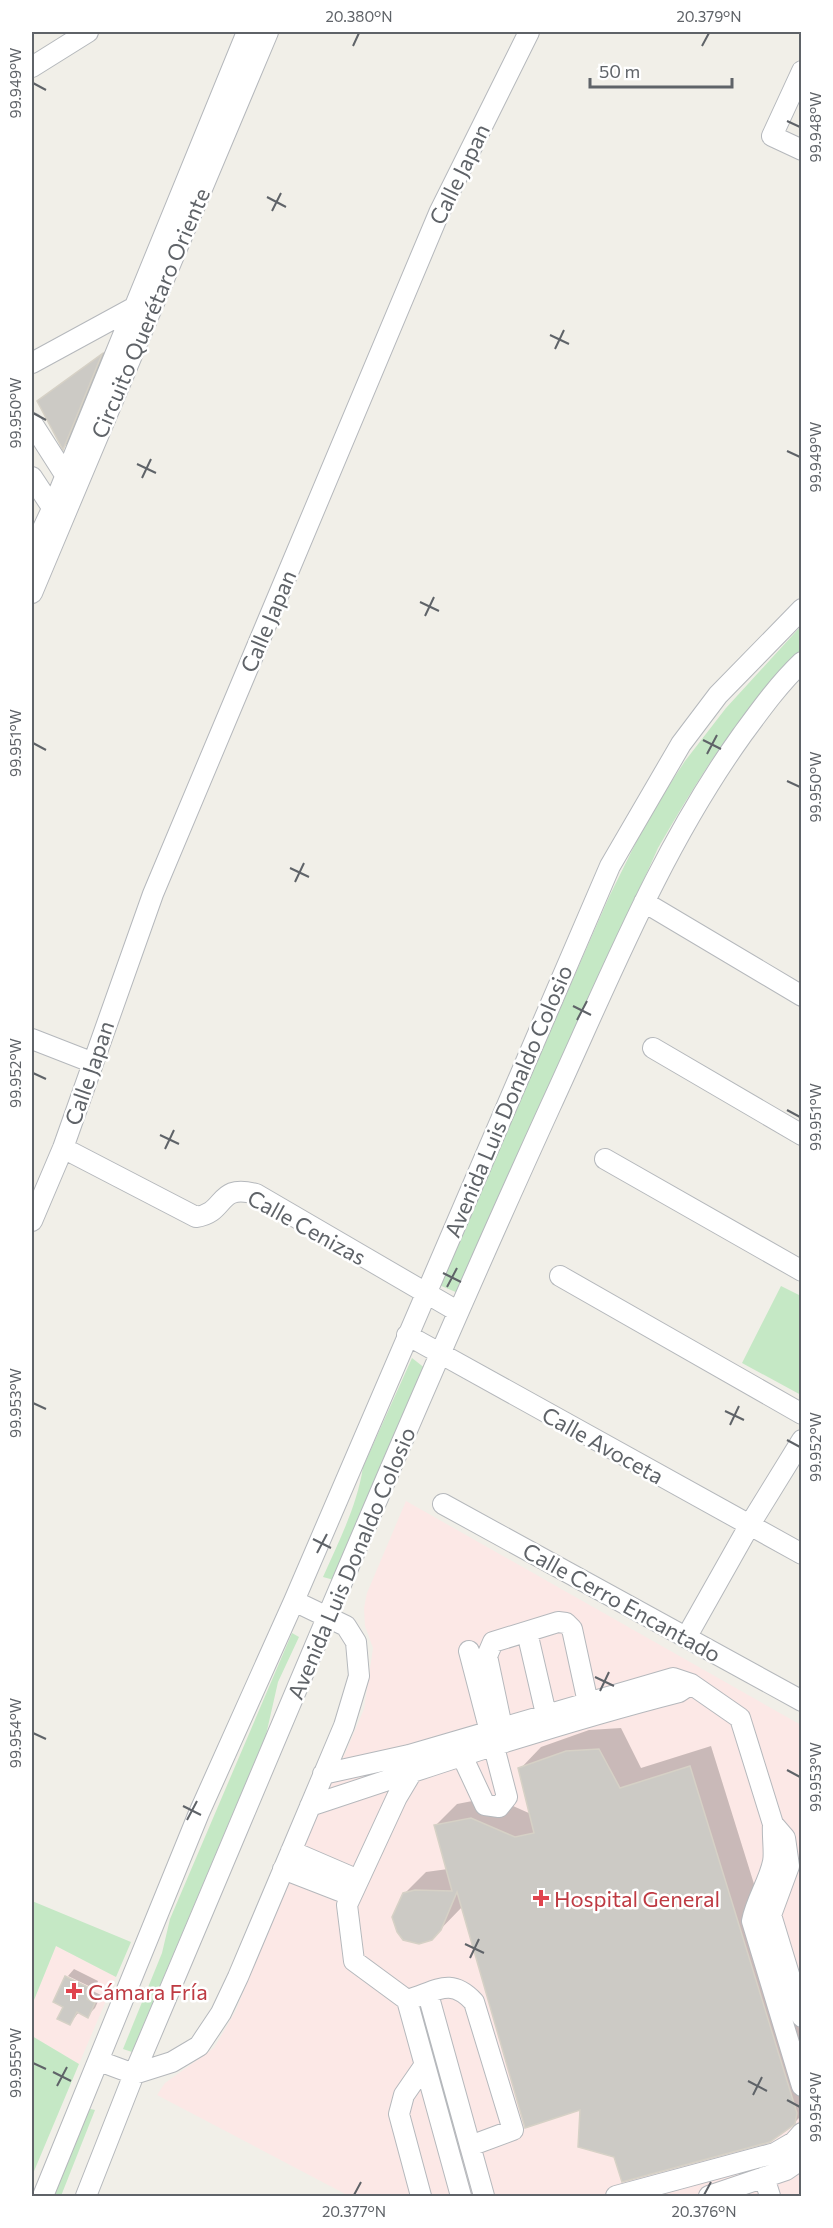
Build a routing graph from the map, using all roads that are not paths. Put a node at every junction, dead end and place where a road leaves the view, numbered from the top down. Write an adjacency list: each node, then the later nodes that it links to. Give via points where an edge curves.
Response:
1 (88, 32): 5 (street)
2 (247, 32): 8 (street, Circuito Querétaro Oriente)
3 (268, 32): 12 (street, Circuito Querétaro Oriente)
4 (529, 32): 22 (street, Calle Japan, via 439,213 153,894)
5 (32, 67)
6 (801, 71): 7 (street, via 772,136)
7 (801, 150)
8 (133, 308): 9 (street); 12 (street, Circuito Querétaro Oriente)
9 (32, 363)
10 (32, 423): 12 (street)
11 (32, 477): 13 (street)
12 (70, 482): 13 (street, Circuito Querétaro Oriente)
13 (57, 515): 14 (street, Circuito Querétaro Oriente); 15 (street, Circuito Querétaro Oriente)
14 (32, 552)
15 (32, 593)
16 (801, 609): 29 (street, Avenida Luis Donaldo Colosio, via 718,694 681,744 610,866)
17 (801, 662): 18 (street, Avenida Luis Donaldo Colosio, via 766,701 717,770 682,827)
18 (644, 902): 19 (street); 30 (street, Avenida Luis Donaldo Colosio)
19 (801, 996)
20 (32, 1039): 22 (street)
21 (653, 1048): 23 (street)
22 (91, 1062): 24 (street, Calle Japan)
23 (801, 1135)
24 (63, 1148): 26 (street, Calle Japan); 29 (street, Calle Cenizas, via 196,1217 208,1216 230,1192 256,1194)
25 (605, 1159): 27 (street)
26 (32, 1221)
27 (801, 1271)
28 (560, 1276): 33 (street)
29 (425, 1294): 30 (street, Calle Cenizas); 31 (street, Avenida Luis Donaldo Colosio)
30 (457, 1311): 32 (street, Avenida Luis Donaldo Colosio)
31 (406, 1335): 32 (street, Calle Avoceta); 38 (street, Avenida Luis Donaldo Colosio)
32 (440, 1355): 36 (street, Calle Avoceta); 39 (street, Avenida Luis Donaldo Colosio)
33 (801, 1414)
34 (801, 1440): 36 (street)
35 (443, 1504): 41 (street, Calle Cerro Encantado)
36 (749, 1526): 37 (street, Calle Avoceta); 41 (street)
37 (801, 1554)
38 (294, 1601): 39 (street); 58 (street, Avenida Luis Donaldo Colosio, via 199,1813)
39 (327, 1617): 49 (street, via 346,1626 356,1642 359,1676 344,1726); 60 (street, Avenida Luis Donaldo Colosio)
40 (527, 1632): 44 (street, via 558,1622 572,1629); 45 (street); 46 (street, via 493,1642 488,1648)
41 (687, 1636): 43 (street, Calle Cerro Encantado)
42 (469, 1651): 46 (street)
43 (801, 1701)
44 (589, 1708): 45 (street); 46 (street); 51 (street, via 679,1692 691,1684 740,1718)
45 (546, 1714): 46 (street)
46 (496, 1734): 47 (street); 47 (street, via 507,1797 499,1807 485,1805); 49 (street)
47 (463, 1758): 48 (street)
48 (412, 1772): 50 (street); 54 (street)
49 (322, 1774): 50 (street)
50 (310, 1806): 52 (street)
51 (783, 1834): 57 (street, via 789,1866 771,1915); 61 (street, via 752,1921)
52 (291, 1851): 53 (street); 54 (street)
53 (284, 1869): 54 (street); 60 (street, via 221,2013 199,2046 172,2062)
54 (353, 1887): 56 (street, via 346,1905 354,1961)
55 (428, 1994): 56 (street); 62 (street); 65 (street, via 451,1986 462,1989 474,2002 513,2130)
56 (406, 2000): 59 (street)
57 (801, 2017)
58 (99, 2061): 60 (street); 71 (street, Avenida Luis Donaldo Colosio)
59 (424, 2066): 63 (street); 73 (street, via 404,2095 399,2114)
60 (134, 2074): 72 (street, Avenida Luis Donaldo Colosio)
61 (801, 2086)
62 (457, 2099): 63 (street); 65 (street)
63 (435, 2105): 70 (street)
64 (801, 2133): 68 (street, via 775,2153)
65 (470, 2146): 69 (street)
66 (801, 2159): 67 (street)
67 (764, 2178): 75 (street); 76 (street)
68 (671, 2189): 74 (street)
69 (483, 2190): 70 (street)
70 (460, 2192)
71 (43, 2196)
72 (86, 2196)
73 (421, 2196)
74 (619, 2196)
75 (709, 2196)
76 (770, 2196)

